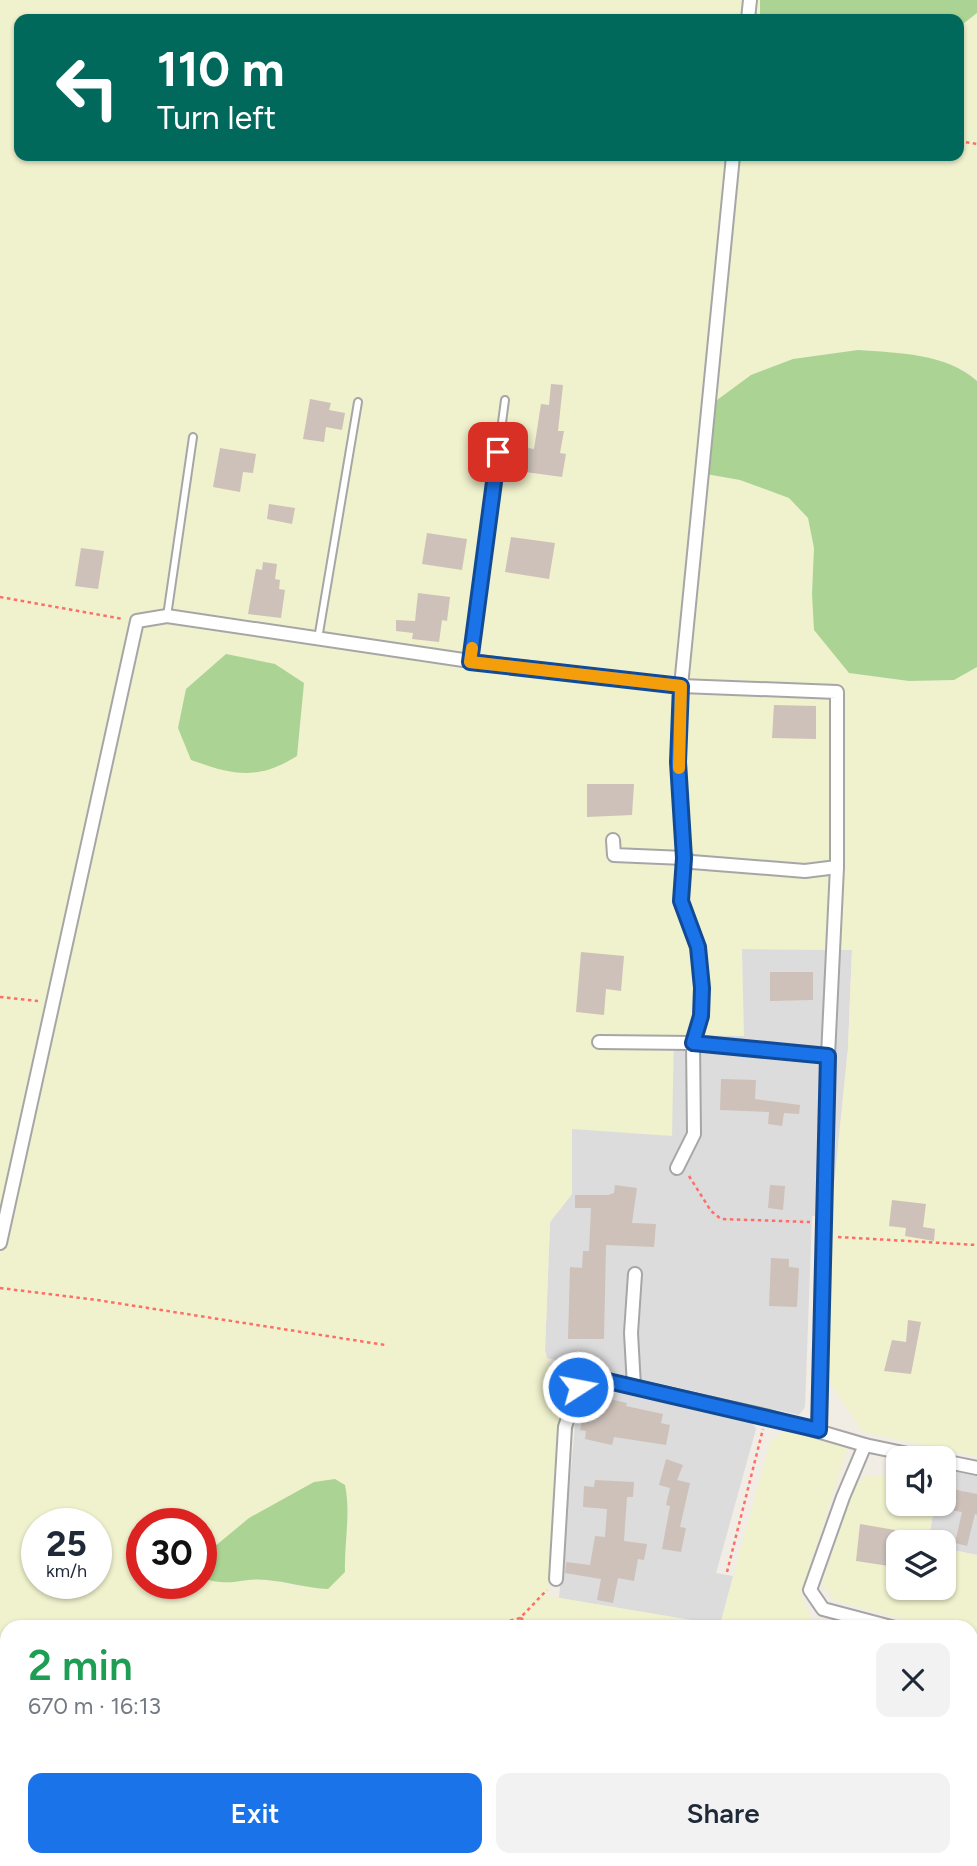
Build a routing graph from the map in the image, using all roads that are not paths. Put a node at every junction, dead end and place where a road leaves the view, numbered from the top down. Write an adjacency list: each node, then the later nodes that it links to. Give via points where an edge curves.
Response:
1 (733, 161): 8 (street)
2 (505, 400): 7 (lane)
3 (358, 402): 6 (lane)
4 (193, 437): 5 (lane)
5 (166, 616): 6 (street); 16 (street, via 137,621)
6 (318, 639): 7 (street)
7 (470, 662): 8 (street)
8 (681, 686): 10 (street, via 678,762); 11 (street, via 837,692)
9 (613, 840): 10 (street, via 614,855)
10 (684, 858): 11 (street, via 805,871); 13 (street, via 681,901 698,947 702,988 701,1016)
11 (837, 867): 14 (street)
12 (599, 1042): 13 (street)
13 (693, 1043): 14 (street); 15 (street, via 694,1134)
14 (828, 1056): 19 (street)
15 (677, 1168)
16 (0, 1243)
17 (635, 1274): 18 (street)
18 (634, 1386): 19 (street); 24 (street, via 595,1378 578,1387 565,1427)
19 (819, 1430): 20 (street)
20 (865, 1445): 21 (street); 25 (street, via 810,1590 823,1609)
21 (886, 1449)
22 (956, 1464): 23 (street)
23 (977, 1468)
24 (556, 1579)
25 (865, 1620)

